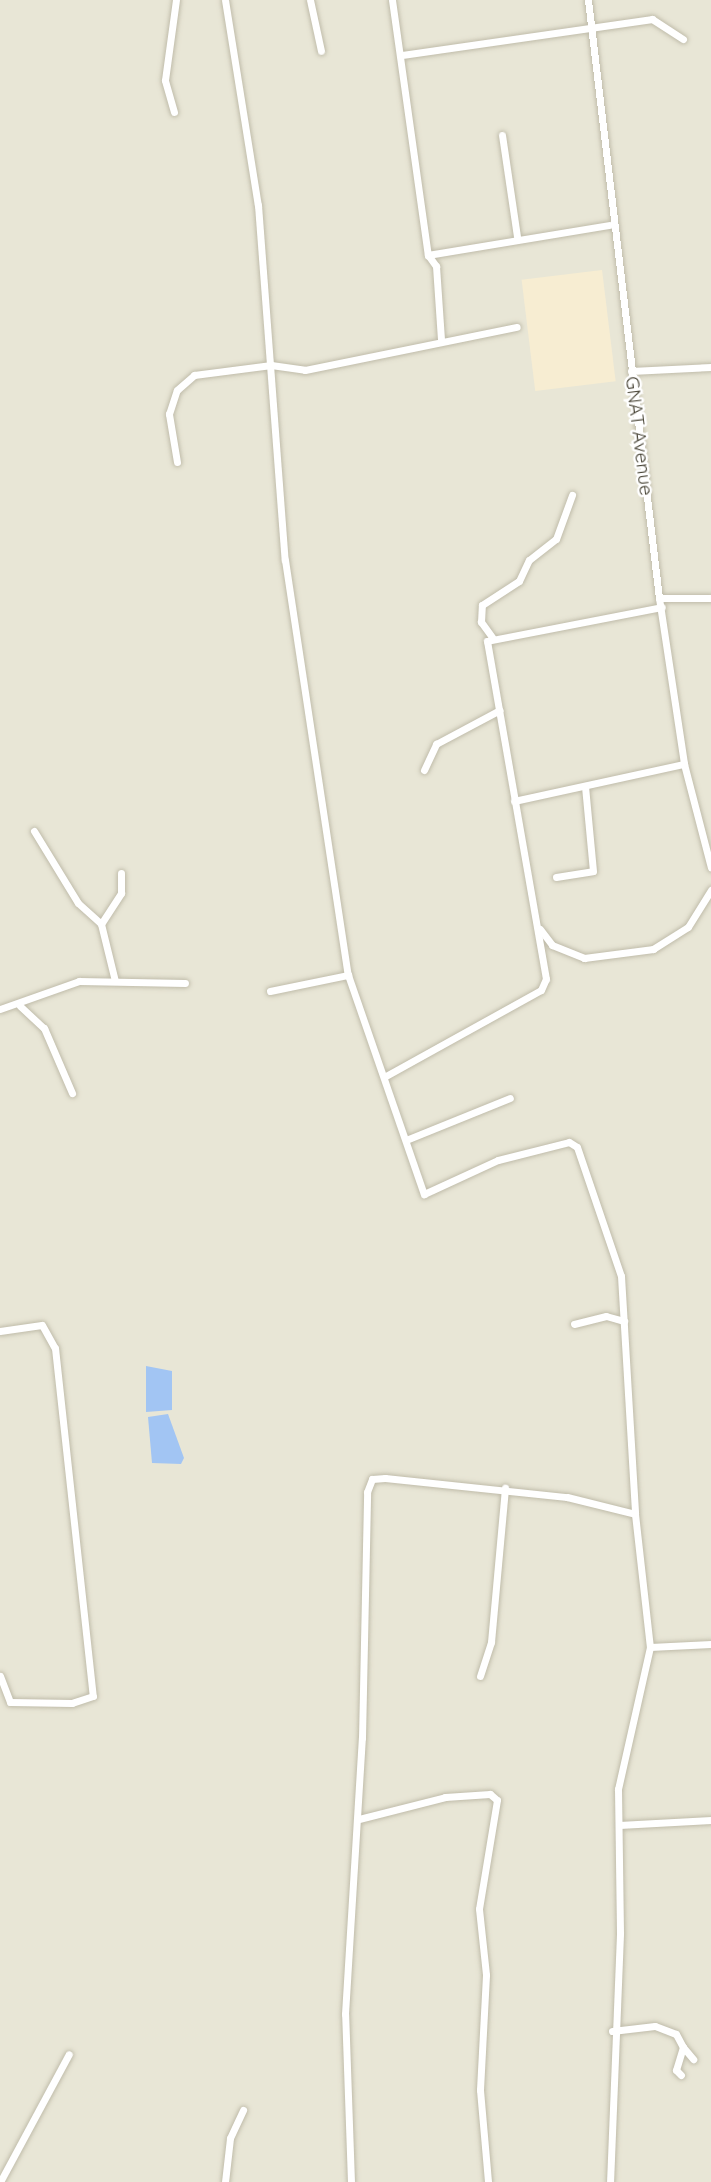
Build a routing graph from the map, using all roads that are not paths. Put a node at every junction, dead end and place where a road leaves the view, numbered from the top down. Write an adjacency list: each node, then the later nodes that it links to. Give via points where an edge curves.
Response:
1 (176, 0): 10 (street, via 165,80)
2 (225, 0): 17 (street, via 258,205)
3 (310, 0): 8 (street)
4 (392, 0): 9 (street)
5 (588, 0): 6 (street, GNAT Avenue)
6 (591, 24): 7 (street, via 652,19); 9 (street); 12 (street, GNAT Avenue)
7 (683, 39)
8 (321, 51)
9 (402, 55): 14 (street)
10 (174, 112)
11 (502, 135): 13 (street)
12 (610, 225): 13 (street); 19 (street, GNAT Avenue)
13 (517, 237): 14 (street)
14 (428, 255): 16 (street, via 436,266)
15 (517, 327): 16 (street)
16 (441, 339): 17 (street, via 305,370)
17 (271, 365): 20 (street, via 186,379 169,414); 38 (street, via 285,560)
18 (711, 367): 19 (street)
19 (631, 371): 22 (street, GNAT Avenue)
20 (177, 462)
21 (572, 495): 25 (street, via 556,539 529,559 519,581 482,605 481,622)
22 (659, 598): 23 (street); 24 (street, GNAT Avenue)
23 (711, 598)
24 (662, 607): 25 (street); 27 (street, GNAT Avenue)
25 (492, 637): 26 (street, via 485,647)
26 (500, 710): 28 (street, via 436,744); 30 (street)
27 (684, 764): 29 (street); 32 (street, GNAT Avenue)
28 (424, 769)
29 (585, 786): 30 (street); 34 (street, via 593,871)
30 (514, 801): 37 (street)
31 (34, 831): 36 (street, via 79,903)
32 (711, 867)
33 (121, 873): 36 (street, via 121,893)
34 (556, 877)
35 (710, 894): 37 (street, via 688,927 653,949 584,958 552,945)
36 (101, 924): 39 (street)
37 (539, 927): 44 (street, via 541,990)
38 (348, 975): 41 (street); 44 (street)
39 (115, 982): 40 (street); 42 (street, via 49,987)
40 (185, 983)
41 (270, 991)
42 (20, 1006): 43 (street); 45 (street, via 44,1028)
43 (0, 1009)
44 (384, 1077): 47 (street)
45 (72, 1093)
46 (510, 1098): 47 (street)
47 (406, 1140): 48 (street, via 424,1194 498,1160 574,1144 621,1276)
48 (624, 1321): 49 (street, via 606,1317); 52 (street)
49 (574, 1324)
50 (0, 1331): 55 (street, via 42,1325 55,1348 93,1696 72,1703 10,1702)
51 (505, 1488): 52 (street); 56 (street, via 491,1642); 57 (street, via 372,1479)
52 (635, 1514): 54 (street)
53 (711, 1644): 54 (street)
54 (650, 1647): 59 (street, via 620,1774)
55 (0, 1676)
56 (480, 1676)
57 (359, 1819): 68 (street, via 345,2014); 69 (street, via 445,1797 490,1794 497,1800 479,1909 486,1975 480,2090)
58 (711, 1820): 59 (street)
59 (619, 1825): 60 (street)
60 (612, 2031): 61 (street, via 655,2026 676,2034); 70 (street)
61 (683, 2048): 63 (street); 64 (street, via 676,2070)
62 (69, 2054): 66 (street)
63 (692, 2059)
64 (681, 2075)
65 (243, 2110): 67 (street, via 230,2138)
66 (0, 2182)
67 (225, 2182)
68 (351, 2182)
69 (488, 2182)
70 (608, 2182)

